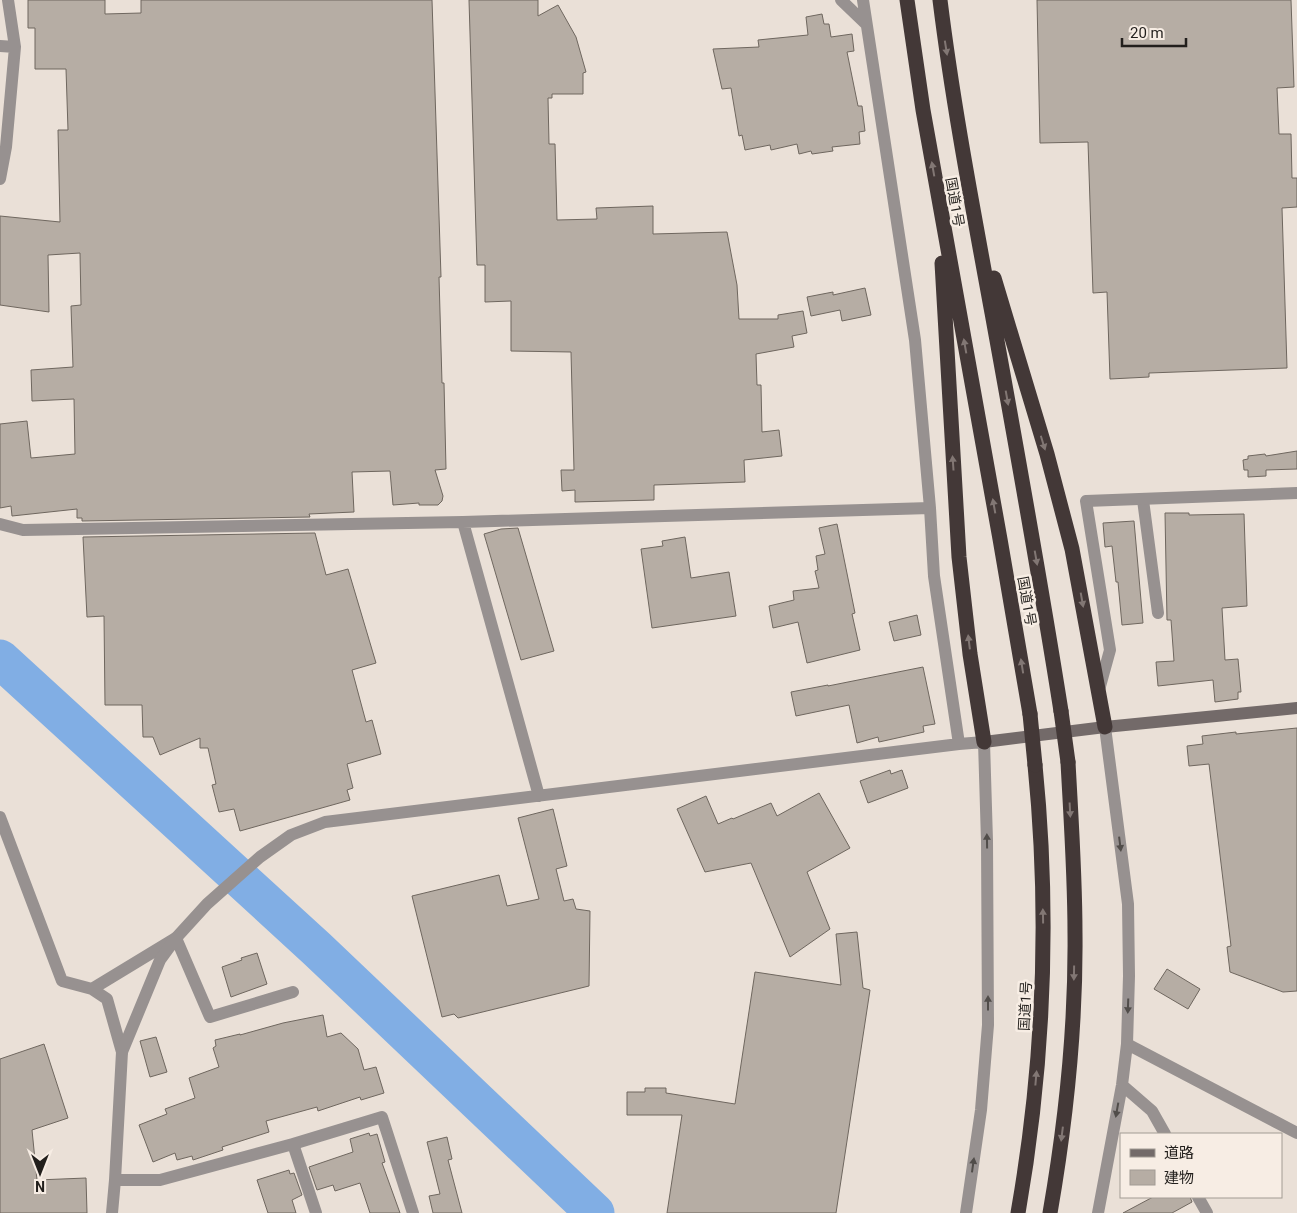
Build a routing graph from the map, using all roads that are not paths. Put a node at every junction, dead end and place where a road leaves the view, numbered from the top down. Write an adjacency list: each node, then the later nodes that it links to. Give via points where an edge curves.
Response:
1 (8, 0): 8 (street)
2 (841, 0): 6 (street)
3 (863, 0): 6 (street)
4 (907, 0): 11 (highway, 国道1号, one-way to 4)
5 (940, 0): 10 (highway, 国道1号, one-way to 10)
6 (866, 24): 14 (street, via 915,340)
7 (0, 46): 8 (street)
8 (15, 47): 9 (street)
9 (0, 178)
10 (970, 194): 18 (highway, one-way to 18, via 1072,549); 41 (highway, 国道1号, one-way to 41, bridge, via 1038,570 1068,762 1075,933 1073,1011 1067,1092)
11 (938, 198): 21 (highway, one-way to 11, via 959,557); 40 (highway, 国道1号, one-way to 11, bridge, via 1035,1090 1042,1003 1042,856 1035,766 1030,714)
12 (1297, 493): 13 (street)
13 (1143, 500): 17 (street); 18 (street, via 1086,501 1110,650)
14 (930, 508): 15 (street); 22 (street, via 934,576)
15 (463, 522): 16 (street, via 23,530); 23 (street)
16 (0, 524)
17 (1158, 613)
18 (1098, 692): 20 (highway)
19 (1297, 708): 20 (street)
20 (1105, 727): 21 (street); 28 (street, one-way to 28, via 1128,904)
21 (984, 742): 22 (street); 39 (street, one-way to 21, via 981,1110 988,1025)
22 (959, 744): 23 (street)
23 (539, 796): 25 (street, via 324,822 291,836 260,857 207,904)
24 (0, 817): 26 (street, via 62,981)
25 (176, 938): 26 (street); 27 (street, via 210,1017); 29 (street, via 160,960)
26 (92, 989): 29 (street, via 107,999)
27 (293, 992)
28 (1127, 1044): 30 (street); 32 (street)
29 (122, 1052): 34 (street)
30 (1122, 1084): 31 (street, via 1152,1111); 42 (street, one-way to 42)
31 (1164, 1133)
32 (1297, 1133)
33 (293, 1144): 34 (street, via 160,1180); 37 (street); 38 (street, via 382,1117)
34 (115, 1180): 36 (street)
35 (1199, 1198): 43 (street)
36 (112, 1213)
37 (316, 1213)
38 (413, 1213)
39 (966, 1213)
40 (1018, 1213)
41 (1050, 1213)
42 (1098, 1213)
43 (1207, 1213)

